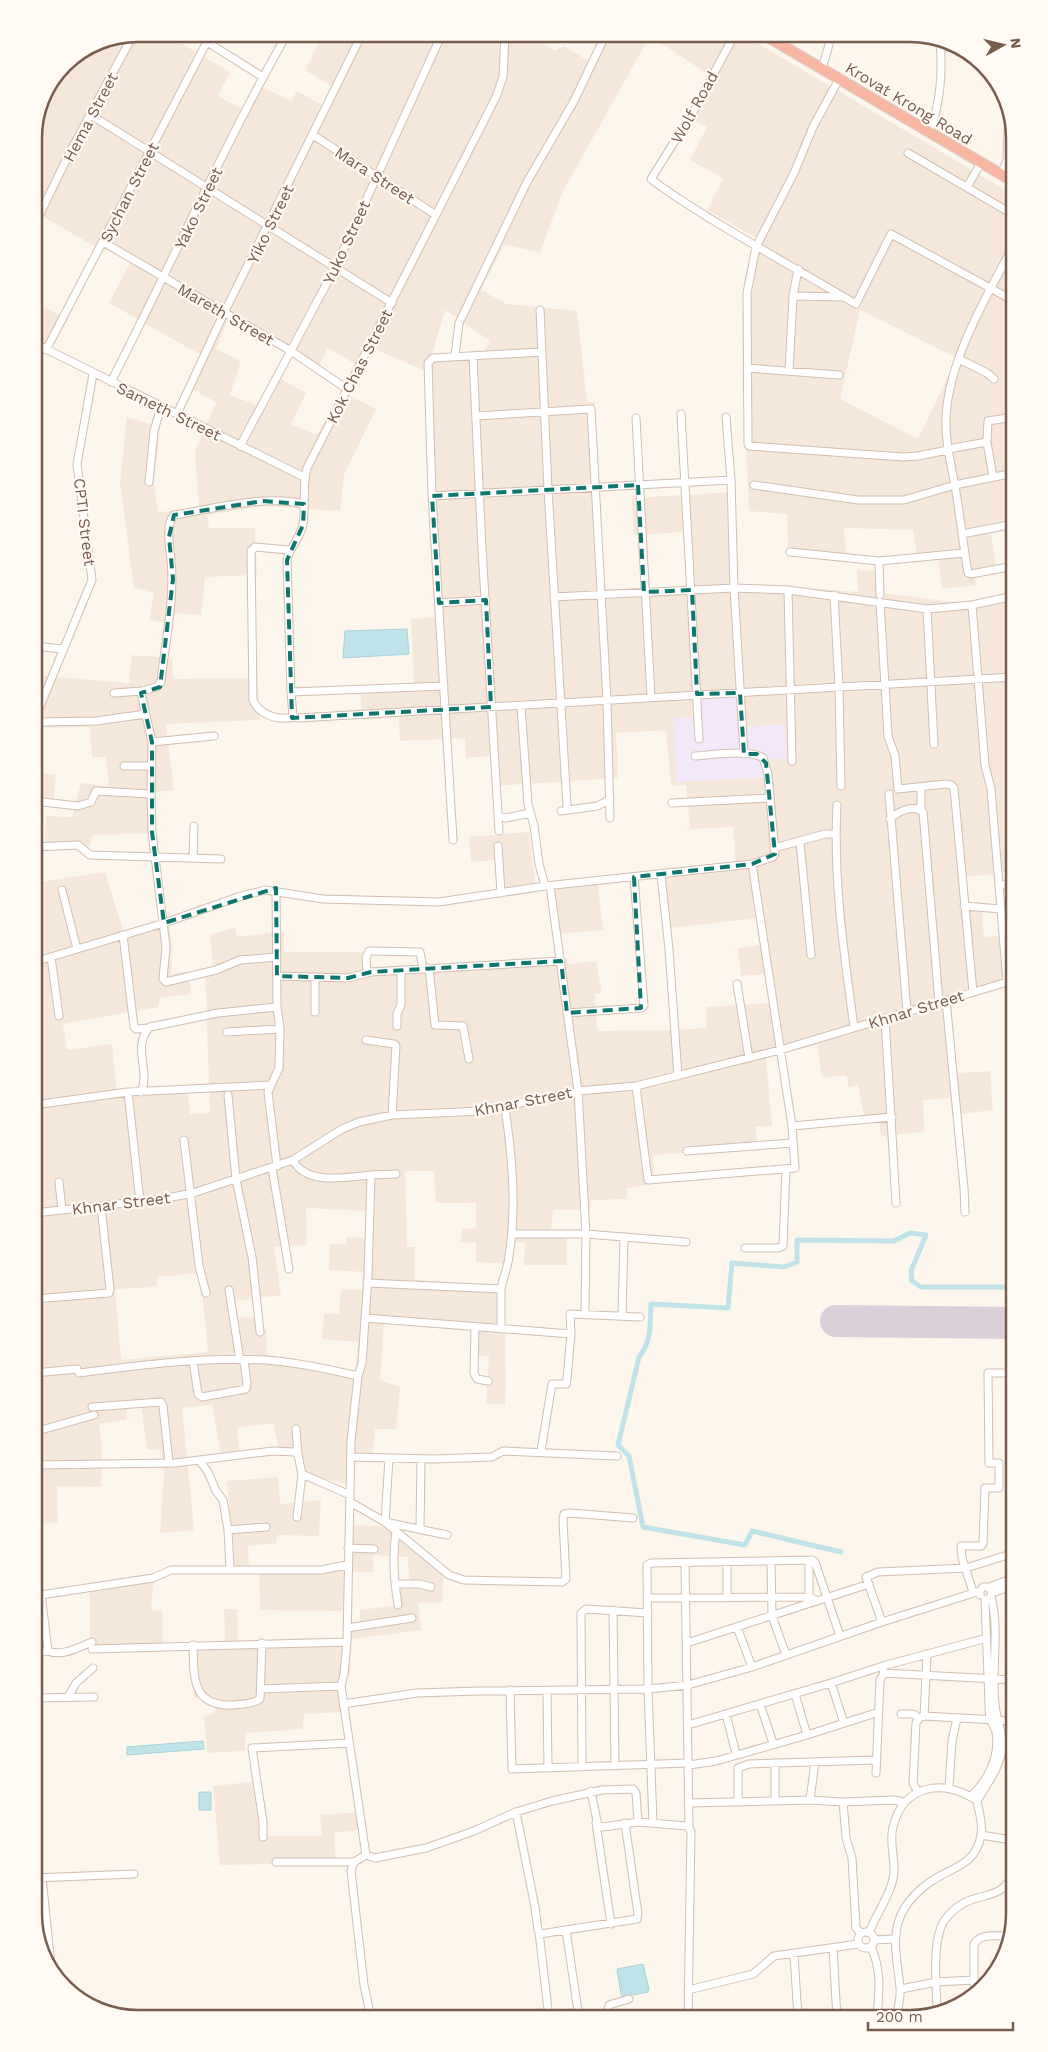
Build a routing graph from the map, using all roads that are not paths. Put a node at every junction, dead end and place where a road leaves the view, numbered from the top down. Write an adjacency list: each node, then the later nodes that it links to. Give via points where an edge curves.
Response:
1 (129, 43): 16 (street, Hema Street)
2 (205, 43): 19 (street, Sychan Street)
3 (208, 43): 14 (street)
4 (282, 43): 14 (street, Yako Street)
5 (358, 43): 18 (street, Yiko Street)
6 (438, 43): 24 (street, Yuko Street)
7 (505, 43): 30 (street, Kok Chas Street, via 503,77 496,97)
8 (602, 43): 49 (street, via 574,101 527,182 459,323)
9 (730, 43): 33 (street, Wolf Road, via 693,112 651,179 669,194)
10 (778, 43): 13 (highway, Krovat Krong Road)
11 (829, 43): 13 (street)
12 (941, 48): 17 (street, via 936,118)
13 (822, 69): 15 (highway, Krovat Krong Road)
14 (263, 77): 27 (street, Yako Street)
15 (839, 79): 17 (highway, Krovat Krong Road); 33 (street)
16 (91, 115): 19 (street); 28 (street, Hema Street)
17 (929, 133): 21 (highway, Krovat Krong Road)
18 (313, 135): 24 (street, Mara Street); 31 (street, Yiko Street)
19 (150, 150): 27 (street); 32 (street, Sychan Street)
20 (908, 154): 26 (street)
21 (981, 163): 23 (highway, Krovat Krong Road); 26 (street)
22 (1006, 164): 23 (street)
23 (1001, 175): 25 (highway, Krovat Krong Road)
24 (377, 176): 30 (street, Mara Street); 35 (street, Yuko Street)
25 (1006, 178)
26 (967, 187): 29 (street)
27 (208, 188): 31 (street); 37 (street, Yako Street)
28 (43, 208)
29 (1006, 210)
30 (436, 215): 42 (street, Kok Chas Street)
31 (269, 226): 35 (street); 44 (street, Yiko Street)
32 (103, 242): 37 (street, Mareth Street); 46 (street, Sychan Street)
33 (756, 247): 36 (street); 52 (street, via 747,293)
34 (1006, 260): 38 (street)
35 (335, 268): 42 (street); 47 (street, Yuko Street)
36 (798, 269): 39 (street); 40 (street)
37 (164, 278): 44 (street, Mareth Street); 57 (street, Yako Street)
38 (991, 288): 40 (street, via 891,234 856,304); 41 (street); 51 (street)
39 (793, 296): 40 (street); 53 (street)
40 (844, 296)
41 (1006, 296)
42 (392, 303): 58 (street, Kok Chas Street)
43 (540, 310): 48 (street)
44 (224, 314): 47 (street, Mareth Street); 61 (street, Yiko Street)
45 (43, 348): 46 (street, Sameth Street)
46 (46, 350): 54 (street, Sameth Street)
47 (291, 351): 58 (street, Mareth Street); 68 (street, Yuko Street)
48 (542, 352): 50 (street); 60 (street)
49 (455, 356): 50 (street); 82 (street, via 433,358 428,363)
50 (473, 356): 63 (street)
51 (959, 359): 56 (street); 69 (street, via 947,410)
52 (746, 368): 53 (street); 69 (street, via 749,446 903,456)
53 (789, 371): 55 (street)
54 (94, 374): 57 (street, Sameth Street); 105 (street, CPTI Street, via 77,464 92,580)
55 (839, 375)
56 (994, 379)
57 (111, 382): 59 (street, Sameth Street)
58 (347, 389): 71 (street, Kok Chas Street)
59 (161, 407): 61 (street, Sameth Street); 74 (street, via 154,431)
60 (545, 413): 63 (street); 79 (street, via 591,409); 80 (street)
61 (178, 414): 68 (street, Sameth Street)
62 (681, 414): 75 (street)
63 (476, 416): 81 (street)
64 (726, 417): 73 (street)
65 (636, 418): 76 (street)
66 (1006, 418): 67 (street, via 988,421)
67 (987, 442): 69 (street); 72 (street)
68 (240, 446): 71 (street, Sameth Street)
69 (948, 449): 78 (street)
70 (1006, 475): 72 (street)
71 (304, 477): 83 (street, Kok Chas Street)
72 (993, 478): 78 (street)
73 (731, 480): 75 (street); 91 (street)
74 (149, 482)
75 (685, 483): 76 (street); 92 (street)
76 (638, 485): 79 (street); 94 (street)
77 (754, 485): 78 (street, via 858,500 904,500)
78 (955, 485): 85 (street)
79 (595, 487): 80 (street); 95 (street)
80 (548, 489): 81 (street); 97 (street)
81 (479, 493): 82 (street); 100 (street)
82 (432, 496): 101 (street)
83 (304, 504): 86 (street, Kok Chas Street, via 303,525); 113 (street, via 263,501 174,515 169,537 173,579 161,682 157,687)
84 (1006, 526): 85 (street)
85 (962, 534): 88 (street)
86 (289, 550): 114 (street, Kok Chas Street); 126 (street, via 255,547 251,550 253,700 257,708 268,714 282,718)
87 (790, 552): 89 (street)
88 (964, 553): 89 (street); 90 (street, via 968,573)
89 (879, 561): 99 (street)
90 (1006, 567)
91 (734, 588): 92 (street); 93 (street); 115 (street)
92 (692, 590): 94 (street); 117 (street)
93 (788, 590): 96 (street); 112 (street)
94 (644, 592): 95 (street); 118 (street)
95 (600, 594): 97 (street); 120 (street)
96 (834, 595): 99 (street); 111 (street)
97 (554, 597): 121 (street)
98 (1006, 598): 102 (street)
99 (880, 599): 103 (street); 109 (street)
100 (486, 600): 101 (street); 123 (street)
101 (439, 603): 110 (street)
102 (972, 605): 103 (street); 107 (street)
103 (927, 609): 108 (street)
104 (43, 647): 105 (street)
105 (63, 649): 119 (street, CPTI Street)
106 (1006, 678): 107 (street)
107 (979, 680): 108 (street); 168 (street)
108 (930, 682): 109 (street); 131 (street)
109 (884, 685): 111 (street); 138 (street, via 888,736 895,756 898,789)
110 (444, 686): 114 (street); 124 (street)
111 (839, 687): 112 (street); 137 (street)
112 (790, 689): 115 (street); 134 (street)
113 (142, 690): 116 (street); 125 (street)
114 (291, 692): 126 (street, Kok Chas Street)
115 (740, 692): 117 (street); 132 (street)
116 (114, 693)
117 (697, 694): 118 (street); 129 (street)
118 (651, 697): 120 (street)
119 (43, 699)
120 (606, 701): 121 (street); 142 (street)
121 (561, 704): 122 (street); 146 (street)
122 (521, 706): 123 (street); 149 (street)
123 (491, 708): 124 (street); 150 (street)
124 (446, 710): 126 (street); 156 (street)
125 (146, 714): 127 (street); 130 (street)
126 (293, 716)
127 (43, 722)
128 (214, 736): 130 (street)
129 (699, 739)
130 (152, 742): 136 (street)
131 (934, 744)
132 (744, 754): 133 (street); 141 (street, via 757,754 763,758)
133 (695, 756)
134 (792, 761)
135 (124, 766): 136 (street)
136 (152, 766): 139 (street)
137 (842, 786)
138 (921, 787): 148 (street); 173 (street, via 946,784 954,788)
139 (151, 794): 143 (street, via 96,791 91,802 78,806); 161 (street)
140 (889, 794): 152 (street)
141 (770, 798): 144 (street); 160 (street)
142 (610, 800): 147 (street, via 597,806); 151 (street)
143 (43, 802)
144 (672, 803)
145 (837, 805): 155 (street)
146 (567, 806)
147 (561, 811)
148 (921, 811): 152 (street, via 902,811); 192 (street)
149 (530, 813): 150 (street, via 506,818); 169 (street, via 540,864)
150 (498, 816): 154 (street)
151 (610, 818)
152 (890, 819): 194 (street)
153 (194, 826): 162 (street)
154 (499, 831)
155 (836, 834): 157 (street); 200 (street, via 845,964)
156 (453, 840)
157 (800, 842): 160 (street); 179 (street)
158 (498, 846): 172 (street)
159 (43, 847): 161 (street, via 78,845 90,855)
160 (774, 848): 164 (street, via 773,857)
161 (155, 858): 162 (street); 175 (street)
162 (193, 858): 163 (street)
163 (221, 859)
164 (752, 864): 165 (street); 205 (street)
165 (661, 875): 166 (street); 208 (street, via 670,949)
166 (634, 878): 169 (street); 196 (street, via 644,1006)
167 (1006, 884): 168 (street)
168 (999, 885): 174 (street)
169 (548, 886): 172 (street); 183 (street)
170 (62, 890): 178 (street)
171 (276, 892): 172 (street, via 323,899 439,902); 175 (street, via 265,890 238,897); 181 (street)
172 (501, 893)
173 (964, 906): 174 (street); 191 (street)
174 (1001, 909): 177 (street)
175 (164, 923): 176 (street); 181 (street, via 165,982 216,970 240,960)
176 (123, 935): 178 (street); 201 (street, via 134,1027)
177 (1006, 945)
178 (77, 949): 180 (street)
179 (811, 956)
180 (51, 957): 182 (street); 197 (street)
181 (277, 957): 187 (street)
182 (43, 960)
183 (561, 960): 184 (street); 196 (street)
184 (426, 968): 185 (street); 186 (street, via 420,952 373,951 366,958); 207 (street, via 435,1025 463,1026)
185 (401, 970): 186 (street); 199 (street)
186 (367, 972): 188 (street, via 348,978)
187 (277, 976): 188 (street); 193 (street)
188 (315, 977): 195 (street)
189 (1006, 982): 191 (street, Khnar Street)
190 (737, 984): 206 (street)
191 (973, 992): 192 (street, Khnar Street)
192 (942, 1001): 194 (street, Khnar Street); 236 (street)
193 (277, 1008): 201 (street, via 218,1014); 202 (street)
194 (907, 1011): 198 (street, Khnar Street)
195 (316, 1012)
196 (567, 1013): 211 (street)
197 (59, 1016)
198 (885, 1018): 200 (street, Khnar Street); 218 (street)
199 (398, 1026)
200 (854, 1027): 205 (street, Khnar Street)
201 (148, 1028): 213 (street, via 141,1047 145,1080)
202 (280, 1029): 203 (street); 209 (street, via 279,1068)
203 (228, 1032)
204 (366, 1040): 217 (street, via 396,1046)
205 (780, 1050): 206 (street, Khnar Street); 219 (street)
206 (749, 1058): 208 (street, Khnar Street)
207 (469, 1059)
208 (678, 1076): 210 (street, Khnar Street)
209 (270, 1084): 213 (street); 224 (street)
210 (636, 1086): 211 (street, Khnar Street); 225 (street, via 648,1180)
211 (578, 1091): 216 (street, Khnar Street); 238 (street)
212 (128, 1092): 213 (street); 215 (street); 231 (street)
213 (141, 1092)
214 (228, 1095): 228 (street)
215 (42, 1104)
216 (505, 1107): 217 (street, Khnar Street); 237 (street, via 514,1188)
217 (392, 1115): 223 (street, Khnar Street, via 342,1129)
218 (892, 1117): 219 (street); 232 (street)
219 (792, 1126): 221 (street)
220 (184, 1140): 230 (street)
221 (792, 1143): 222 (street); 225 (street, via 795,1168)
222 (687, 1151)
223 (293, 1160): 224 (street, Khnar Street); 227 (street, via 297,1168 312,1176)
224 (274, 1167): 228 (street, Khnar Street); 242 (street)
225 (786, 1169): 241 (street, via 784,1246)
226 (396, 1174): 227 (street)
227 (371, 1175): 243 (street)
228 (236, 1179): 230 (street, Khnar Street); 254 (street, via 252,1257)
229 (59, 1182): 234 (street)
230 (190, 1194): 231 (street, Khnar Street); 246 (street, via 199,1266)
231 (140, 1202): 233 (street, Khnar Street)
232 (896, 1203)
233 (101, 1206): 234 (street, Khnar Street); 247 (street, via 109,1294)
234 (62, 1210): 235 (street, Khnar Street)
235 (42, 1212)
236 (965, 1212)
237 (512, 1234): 238 (street); 244 (street)
238 (586, 1234): 239 (street); 248 (street)
239 (624, 1237): 240 (street); 249 (street)
240 (686, 1242)
241 (745, 1248)
242 (289, 1270)
243 (367, 1283): 244 (street); 251 (street)
244 (501, 1289): 253 (street)
245 (229, 1290): 256 (street)
246 (206, 1293)
247 (42, 1298)
248 (585, 1314): 249 (street); 255 (street, via 570,1314)
249 (622, 1316): 250 (street)
250 (640, 1317)
251 (365, 1318): 252 (street); 260 (street, via 362,1364)
252 (474, 1327): 253 (street); 261 (street, via 474,1373 477,1379)
253 (500, 1329): 255 (street)
254 (260, 1332)
255 (571, 1334): 266 (street, via 566,1384 552,1384)
256 (242, 1360): 257 (street); 257 (street, via 246,1390 202,1397 198,1394); 260 (street, via 266,1360)
257 (193, 1361): 258 (street)
258 (42, 1373)
259 (1006, 1373): 294 (street, via 988,1373 989,1463 999,1463 999,1488 985,1488 983,1544 961,1546)
260 (358, 1376): 269 (street)
261 (488, 1381)
262 (92, 1407): 273 (street, via 161,1402)
263 (94, 1415): 264 (street)
264 (42, 1430)
265 (296, 1430): 267 (street)
266 (541, 1451): 268 (street); 271 (street, via 503,1451 492,1457)
267 (298, 1455): 272 (street, via 273,1451); 275 (street)
268 (617, 1456)
269 (351, 1457): 270 (street); 276 (street)
270 (389, 1458): 271 (street); 279 (street)
271 (421, 1459): 281 (street)
272 (199, 1460): 273 (street); 282 (street, via 222,1497)
273 (169, 1463): 274 (street)
274 (42, 1465)
275 (302, 1474): 276 (street); 277 (street)
276 (350, 1499): 279 (street); 285 (street)
277 (297, 1517)
278 (633, 1518): 283 (street, via 564,1514 566,1579 562,1582 456,1578)
279 (385, 1522): 281 (street); 283 (street)
280 (266, 1527): 282 (street)
281 (420, 1528): 284 (street)
282 (228, 1530): 293 (street)
283 (396, 1532): 296 (street)
284 (447, 1535)
285 (348, 1548): 286 (street); 292 (street)
286 (374, 1549)
287 (1006, 1556): 294 (street)
288 (812, 1560): 290 (street); 304 (street, via 808,1564); 308 (street)
289 (726, 1562): 290 (street); 291 (street); 307 (street)
290 (772, 1562): 303 (street)
291 (685, 1563): 305 (street, via 647,1565); 306 (street)
292 (347, 1565): 293 (street, via 321,1570); 319 (street)
293 (230, 1568): 301 (street, via 171,1570 153,1578)
294 (966, 1568): 297 (street, via 878,1572 866,1577); 300 (street)
295 (1006, 1583): 302 (street)
296 (395, 1584): 298 (street); 310 (street)
297 (869, 1584): 308 (street); 317 (street)
298 (431, 1587)
299 (1006, 1588): 302 (street)
300 (976, 1591): 302 (street, via 983,1587); 317 (street)
301 (42, 1594)
302 (989, 1594): 321 (street); 335 (street)
303 (772, 1597): 304 (street); 307 (street); 314 (street)
304 (809, 1597): 309 (street)
305 (648, 1598): 306 (street); 313 (street)
306 (686, 1598): 307 (street); 323 (street)
307 (727, 1598)
308 (827, 1598): 309 (street); 320 (street)
309 (818, 1601): 314 (street)
310 (398, 1605)
311 (613, 1610): 313 (street); 341 (street); 345 (street, via 586,1609 581,1613)
312 (42, 1611): 316 (street)
313 (648, 1613): 342 (street)
314 (772, 1616): 318 (street); 329 (street)
315 (412, 1618): 319 (street)
316 (45, 1622): 326 (street)
317 (882, 1622): 320 (street)
318 (737, 1627): 323 (street); 330 (street)
319 (347, 1628): 322 (street)
320 (840, 1636): 329 (street)
321 (987, 1638): 328 (street); 334 (street)
322 (347, 1642): 324 (street); 338 (street)
323 (687, 1642): 339 (street)
324 (262, 1643): 325 (street); 340 (street)
325 (193, 1645): 326 (street, via 92,1645 68,1652); 340 (street, via 195,1684 211,1702 219,1705 255,1702 260,1699)
326 (48, 1651): 327 (street)
327 (42, 1652)
328 (927, 1654): 332 (street); 333 (street)
329 (786, 1655): 330 (street)
330 (752, 1667): 339 (street)
331 (93, 1668): 349 (street, via 76,1683)
332 (884, 1670): 333 (street); 337 (street); 352 (street, via 880,1680)
333 (925, 1676): 334 (street); 355 (street)
334 (987, 1678): 335 (street); 357 (street)
335 (995, 1679): 336 (street); 357 (street)
336 (1006, 1680)
337 (831, 1683): 346 (street); 359 (street)
338 (340, 1686): 340 (street); 350 (street)
339 (688, 1686): 342 (street); 360 (street)
340 (261, 1689)
341 (614, 1689): 342 (street); 345 (street); 370 (street)
342 (648, 1689): 368 (street)
343 (510, 1690): 344 (street); 350 (street, via 417,1693); 372 (street, via 512,1769)
344 (547, 1690): 345 (street); 372 (street)
345 (580, 1690): 371 (street)
346 (795, 1694): 351 (street); 361 (street)
347 (94, 1697): 349 (street)
348 (42, 1698): 349 (street)
349 (68, 1698)
350 (343, 1704): 362 (street)
351 (760, 1704): 353 (street); 363 (street)
352 (879, 1712): 359 (street); 365 (street)
353 (726, 1714): 360 (street); 364 (street)
354 (900, 1714): 355 (street)
355 (922, 1717): 356 (street); 376 (street, via 916,1723 913,1783)
356 (958, 1718): 357 (street); 374 (street, via 952,1741)
357 (994, 1719): 358 (street); 378 (street, via 1001,1729 1002,1748 997,1767)
358 (1006, 1720)
359 (844, 1723): 361 (street)
360 (688, 1725): 369 (street)
361 (807, 1735): 363 (street)
362 (348, 1744): 393 (street, via 252,1748); 395 (street)
363 (773, 1744): 364 (street)
364 (736, 1754): 369 (street, via 716,1761)
365 (876, 1760): 366 (street); 373 (street)
366 (815, 1762): 367 (street); 379 (street)
367 (775, 1763): 380 (street); 382 (street, via 738,1768)
368 (651, 1764): 369 (street); 370 (street); 390 (street)
369 (689, 1764): 385 (street)
370 (615, 1766): 371 (street)
371 (582, 1767): 372 (street)
372 (548, 1768)
373 (876, 1773)
374 (949, 1788): 376 (street, via 933,1787); 378 (street)
375 (591, 1791): 377 (street); 381 (street); 387 (street, via 633,1789)
376 (918, 1792): 384 (street)
377 (578, 1795): 381 (street); 386 (street)
378 (974, 1798): 392 (street, via 981,1817)
379 (810, 1800): 380 (street); 383 (street)
380 (775, 1801): 382 (street)
381 (593, 1802): 388 (street)
382 (738, 1802): 385 (street)
383 (843, 1802): 384 (street); 405 (street, via 846,1838 852,1858 856,1928)
384 (904, 1802): 406 (street, via 893,1826 891,1851 894,1872 890,1889)
385 (689, 1803): 391 (street)
386 (516, 1812): 395 (street, via 426,1848 375,1858); 404 (street)
387 (638, 1822): 389 (street); 390 (street)
388 (596, 1823): 389 (street, via 600,1827); 402 (street)
389 (625, 1823): 402 (street, via 638,1917)
390 (653, 1823): 391 (street)
391 (689, 1827): 418 (street)
392 (981, 1835): 394 (street); 408 (street, via 966,1863 918,1891 903,1910)
393 (263, 1836)
394 (1006, 1839)
395 (366, 1855): 397 (street)
396 (276, 1862): 397 (street)
397 (354, 1862): 421 (street, via 351,1871 355,1915)
398 (134, 1874): 399 (street)
399 (42, 1878)
400 (1006, 1884): 415 (street, via 990,1896 965,1902 954,1909 944,1922 937,1940)
401 (42, 1905): 409 (street)
402 (611, 1924): 403 (street)
403 (566, 1930): 404 (street); 423 (street)
404 (539, 1932): 422 (street)
405 (861, 1933): 406 (street); 410 (street)
406 (869, 1933): 411 (street)
407 (1003, 1936): 414 (street, via 984,1936 974,1944)
408 (895, 1939): 411 (street); 417 (street)
409 (48, 1943)
410 (858, 1944): 411 (street, via 866,1949); 412 (street)
411 (872, 1944): 428 (street, via 879,1979)
412 (833, 1948): 413 (street); 427 (street)
413 (794, 1954): 418 (street, via 774,1956 753,1974); 426 (street)
414 (974, 1980): 415 (street); 416 (street)
415 (936, 1982): 417 (street); 420 (street)
416 (974, 1984)
417 (901, 1989): 429 (street)
418 (688, 1990): 425 (street)
419 (629, 1999): 424 (street, via 609,2005)
420 (937, 2005)
421 (369, 2009)
422 (548, 2010)
423 (578, 2010)
424 (607, 2010)
425 (688, 2010)
426 (797, 2010)
427 (837, 2010)
428 (878, 2010)
429 (897, 2010)

